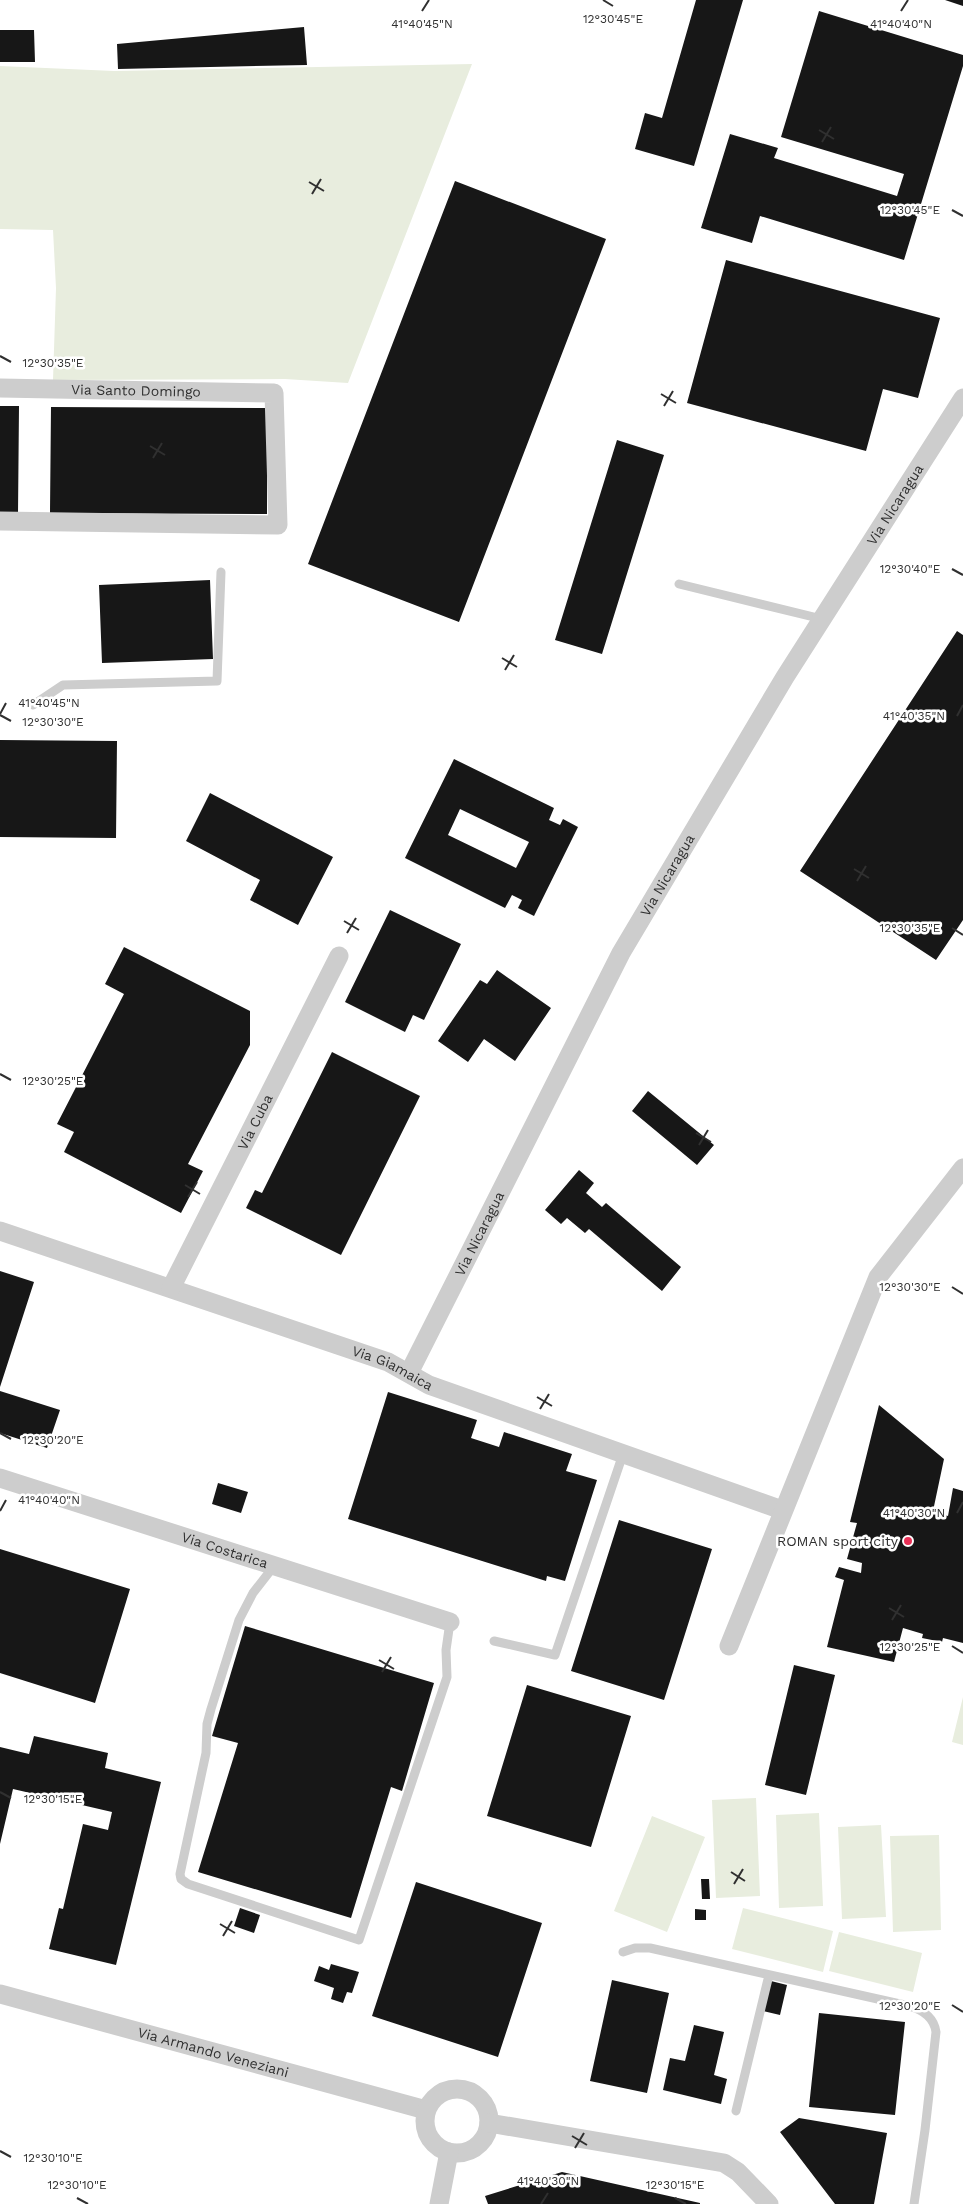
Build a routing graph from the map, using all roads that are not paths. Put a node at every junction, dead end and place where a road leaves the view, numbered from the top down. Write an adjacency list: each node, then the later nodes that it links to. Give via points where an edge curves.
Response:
1 (0, 388): 3 (street, Via Santo Domingo, via 274,393 278,525)
2 (963, 398): 6 (street, Via Nicaragua)
3 (0, 521)
4 (221, 572): 7 (lane, via 217,681 63,685)
5 (679, 584): 6 (lane)
6 (822, 619): 12 (street, Via Nicaragua, via 621,953)
7 (33, 705)
8 (339, 956): 11 (street, Via Cuba)
9 (963, 1168): 15 (street, via 878,1277)
10 (0, 1230): 11 (street, Via Giamaica)
11 (171, 1288): 12 (street, Via Giamaica)
12 (409, 1372): 13 (street, Via Giamaica, via 429,1385)
13 (624, 1454): 15 (street, Via Giamaica); 18 (lane, via 555,1655)
14 (0, 1478): 16 (street, Via Costarica)
15 (782, 1510): 19 (street)
16 (274, 1566): 17 (street, Via Costarica); 17 (lane, via 253,1593 239,1620 211,1709 206,1753 181,1879 359,1940 447,1677)
17 (450, 1622)
18 (494, 1641)
19 (729, 1646)
20 (623, 1952): 21 (lane, via 650,1948)
21 (769, 1975): 24 (lane); 29 (lane, via 918,2008 935,2024)
22 (0, 1994): 23 (street, Via Armando Veneziani)
23 (426, 2110): 25 (street, via 440,2093 464,2089 480,2098 488,2112); 26 (street, via 424,2121 428,2137 439,2148)
24 (736, 2111)
25 (489, 2123): 26 (street, via 486,2134 475,2147 459,2153); 28 (street, via 724,2163 738,2172)
26 (449, 2152): 27 (street)
27 (439, 2204)
28 (769, 2204)
29 (914, 2204)

